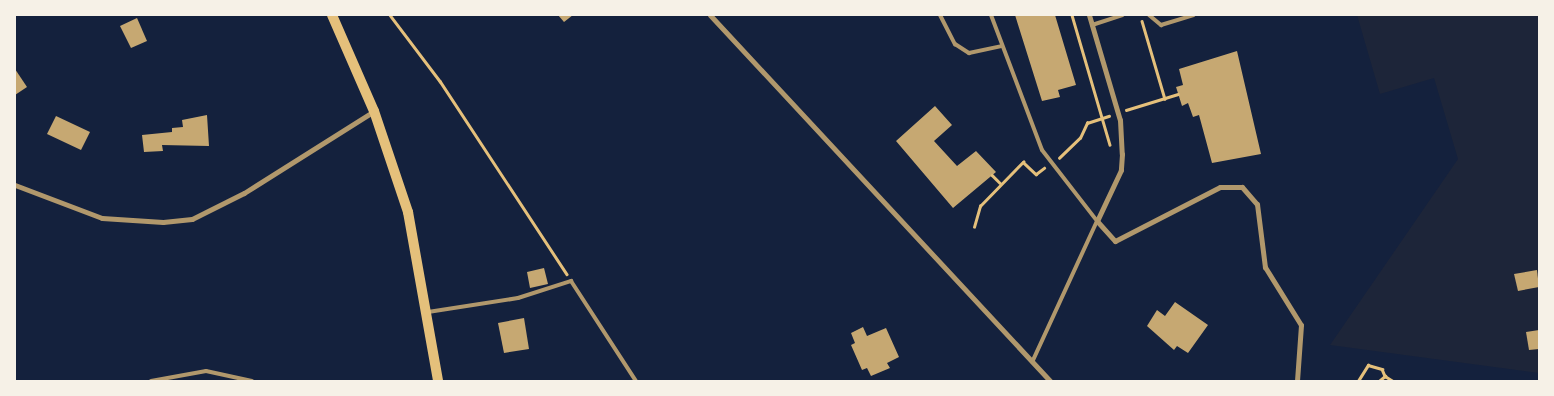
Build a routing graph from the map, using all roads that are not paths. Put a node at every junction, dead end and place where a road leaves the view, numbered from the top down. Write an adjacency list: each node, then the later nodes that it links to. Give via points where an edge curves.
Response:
1 (332, 15): 11 (main road)
2 (710, 15): 15 (street)
3 (940, 15): 10 (lane, via 955,44 970,53)
4 (991, 15): 10 (lane)
5 (1089, 15): 9 (street)
6 (1122, 15): 9 (lane)
7 (1149, 15): 8 (lane, via 1160,25)
8 (1193, 15)
9 (1092, 25): 13 (street, via 1118,113 1121,170)
10 (1001, 46): 13 (lane, via 1042,150)
11 (374, 112): 12 (street, via 244,193 192,219 163,222 102,218); 14 (main road, via 408,212)
12 (15, 185)
13 (1097, 221): 15 (lane); 21 (street, via 1115,240 1220,187 1242,187 1257,204 1265,267 1300,325)
14 (428, 312): 18 (main road); 19 (lane, via 518,298 572,281)
15 (1032, 362): 20 (street)
16 (151, 381): 17 (lane, via 206,371)
17 (252, 381)
18 (438, 381)
19 (636, 381)
20 (1050, 381)
21 (1297, 381)

